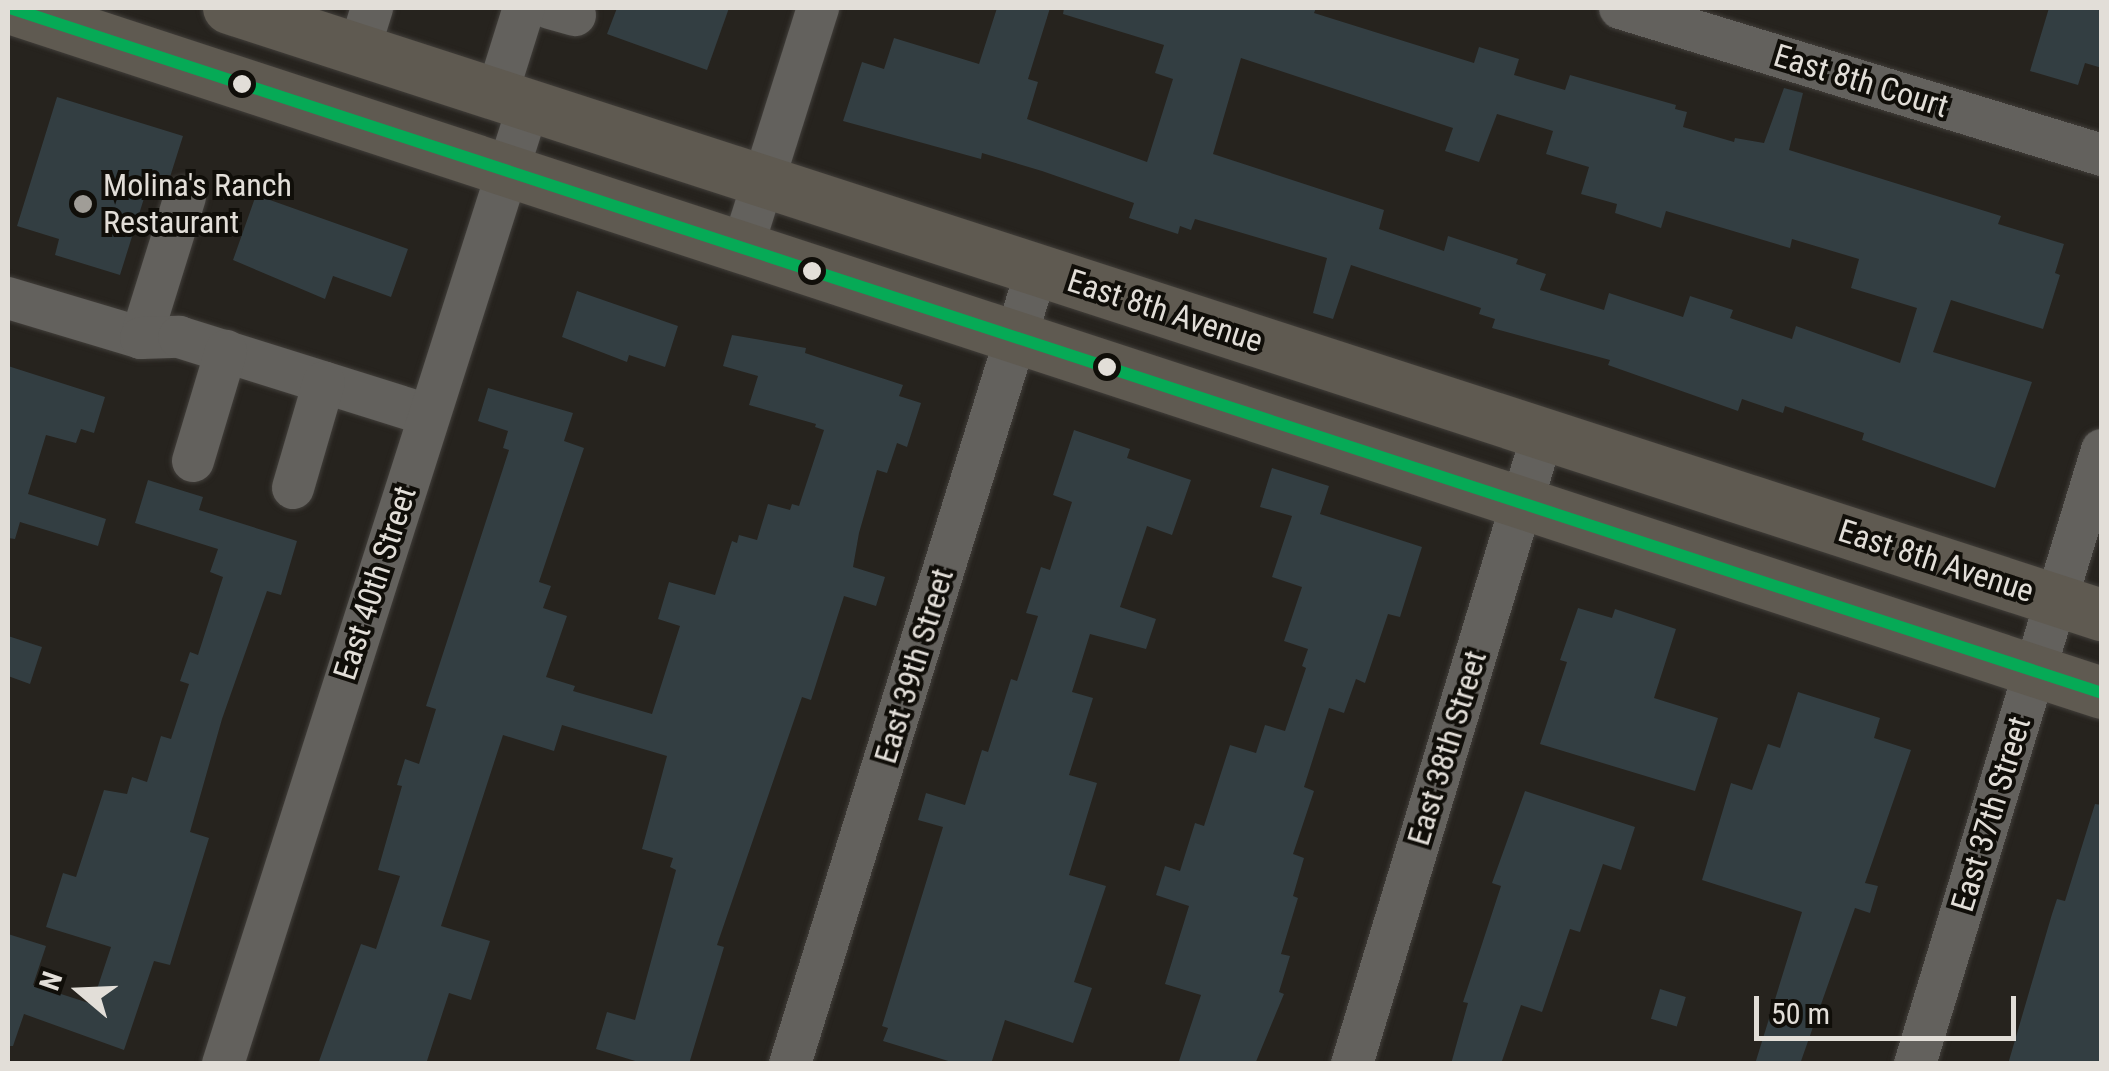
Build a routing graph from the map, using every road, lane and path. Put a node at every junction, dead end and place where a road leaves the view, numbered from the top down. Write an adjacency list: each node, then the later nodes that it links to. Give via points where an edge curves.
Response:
1 (10, 8): 9 (main road)
2 (524, 8): 7 (street, East 40th Street)
3 (818, 8): 10 (street)
4 (1620, 8): 8 (street, East 8th Court)
5 (240, 9): 6 (main road, East 8th Avenue)
6 (366, 28): 7 (main road, East 8th Avenue)
7 (513, 99): 9 (street, East 40th Street); 10 (main road, East 8th Avenue)
8 (2102, 155)
9 (505, 172): 12 (main road); 19 (street, East 40th Street)
10 (764, 180): 12 (street); 13 (main road, East 8th Avenue)
11 (186, 197): 15 (street)
12 (742, 250): 16 (main road)
13 (1037, 269): 16 (street, East 39th Street); 20 (main road, East 8th Avenue)
14 (8, 298): 15 (street)
15 (141, 338): 17 (street, via 179,336)
16 (1016, 339): 24 (main road); 29 (street, East 39th Street)
17 (226, 351): 18 (street); 22 (street)
18 (324, 382): 19 (street); 23 (street)
19 (428, 415): 28 (street, East 40th Street)
20 (1542, 433): 24 (street, East 38th Street); 25 (main road, East 8th Avenue)
21 (2102, 450): 25 (street, East 37th Street)
22 (192, 460)
23 (294, 488)
24 (1521, 503): 26 (main road); 30 (street, East 38th Street)
25 (2078, 608): 26 (street, East 37th Street)
26 (2034, 670): 27 (main road); 31 (street, East 37th Street)
27 (2102, 693)
28 (223, 1064)
29 (790, 1064)
30 (1352, 1064)
31 (1915, 1064)

